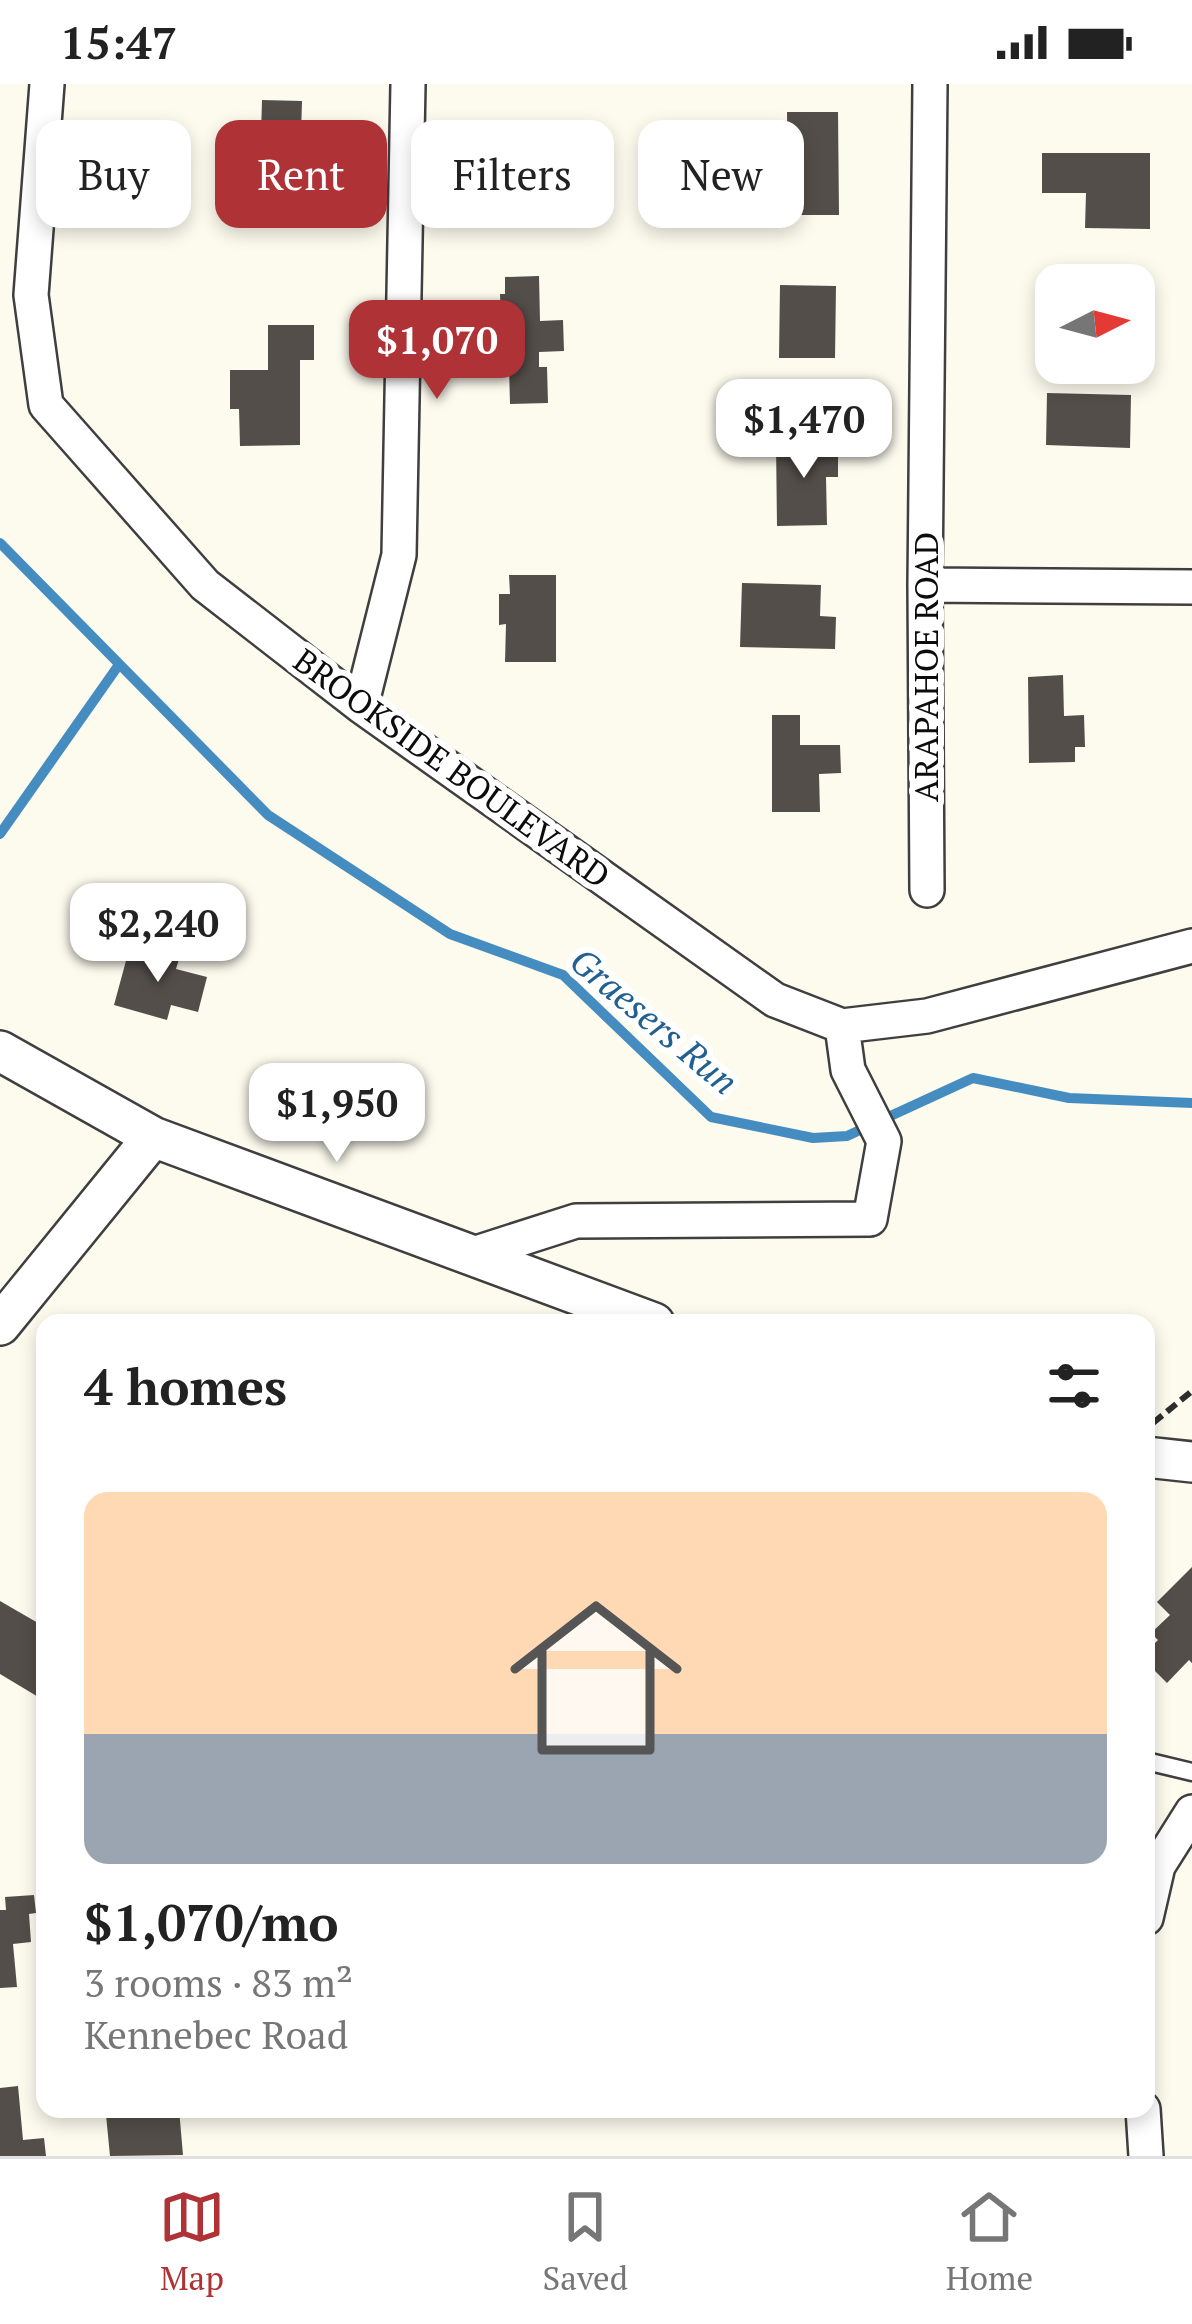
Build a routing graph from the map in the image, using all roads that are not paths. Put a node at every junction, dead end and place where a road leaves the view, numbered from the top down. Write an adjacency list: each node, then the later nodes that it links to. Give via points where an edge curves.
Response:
1 (47, 84): 6 (street, BROOKSIDE BOULEVARD, via 32,295 46,405 205,585)
2 (408, 84): 6 (street, via 399,554)
3 (930, 84): 4 (street, ARAPAHOE ROAD)
4 (925, 585): 5 (street); 7 (street, ARAPAHOE ROAD)
5 (1192, 587)
6 (362, 706): 9 (street, BROOKSIDE BOULEVARD, via 775,1000)
7 (927, 890)
8 (1192, 946): 9 (street, via 927,1016)
9 (842, 1026): 12 (street, via 848,1070 884,1141 870,1219 576,1221)
10 (0, 1051): 11 (street)
11 (154, 1137): 12 (street); 14 (street)
12 (470, 1255): 13 (street)
13 (630, 1314)
14 (0, 1324)
15 (1155, 1457): 16 (street)
16 (1192, 1462)
17 (1155, 1763): 18 (lane)
18 (1192, 1772)
19 (1192, 1812): 20 (street)
20 (1155, 1879)
21 (1144, 2118): 22 (street)
22 (1146, 2156)

